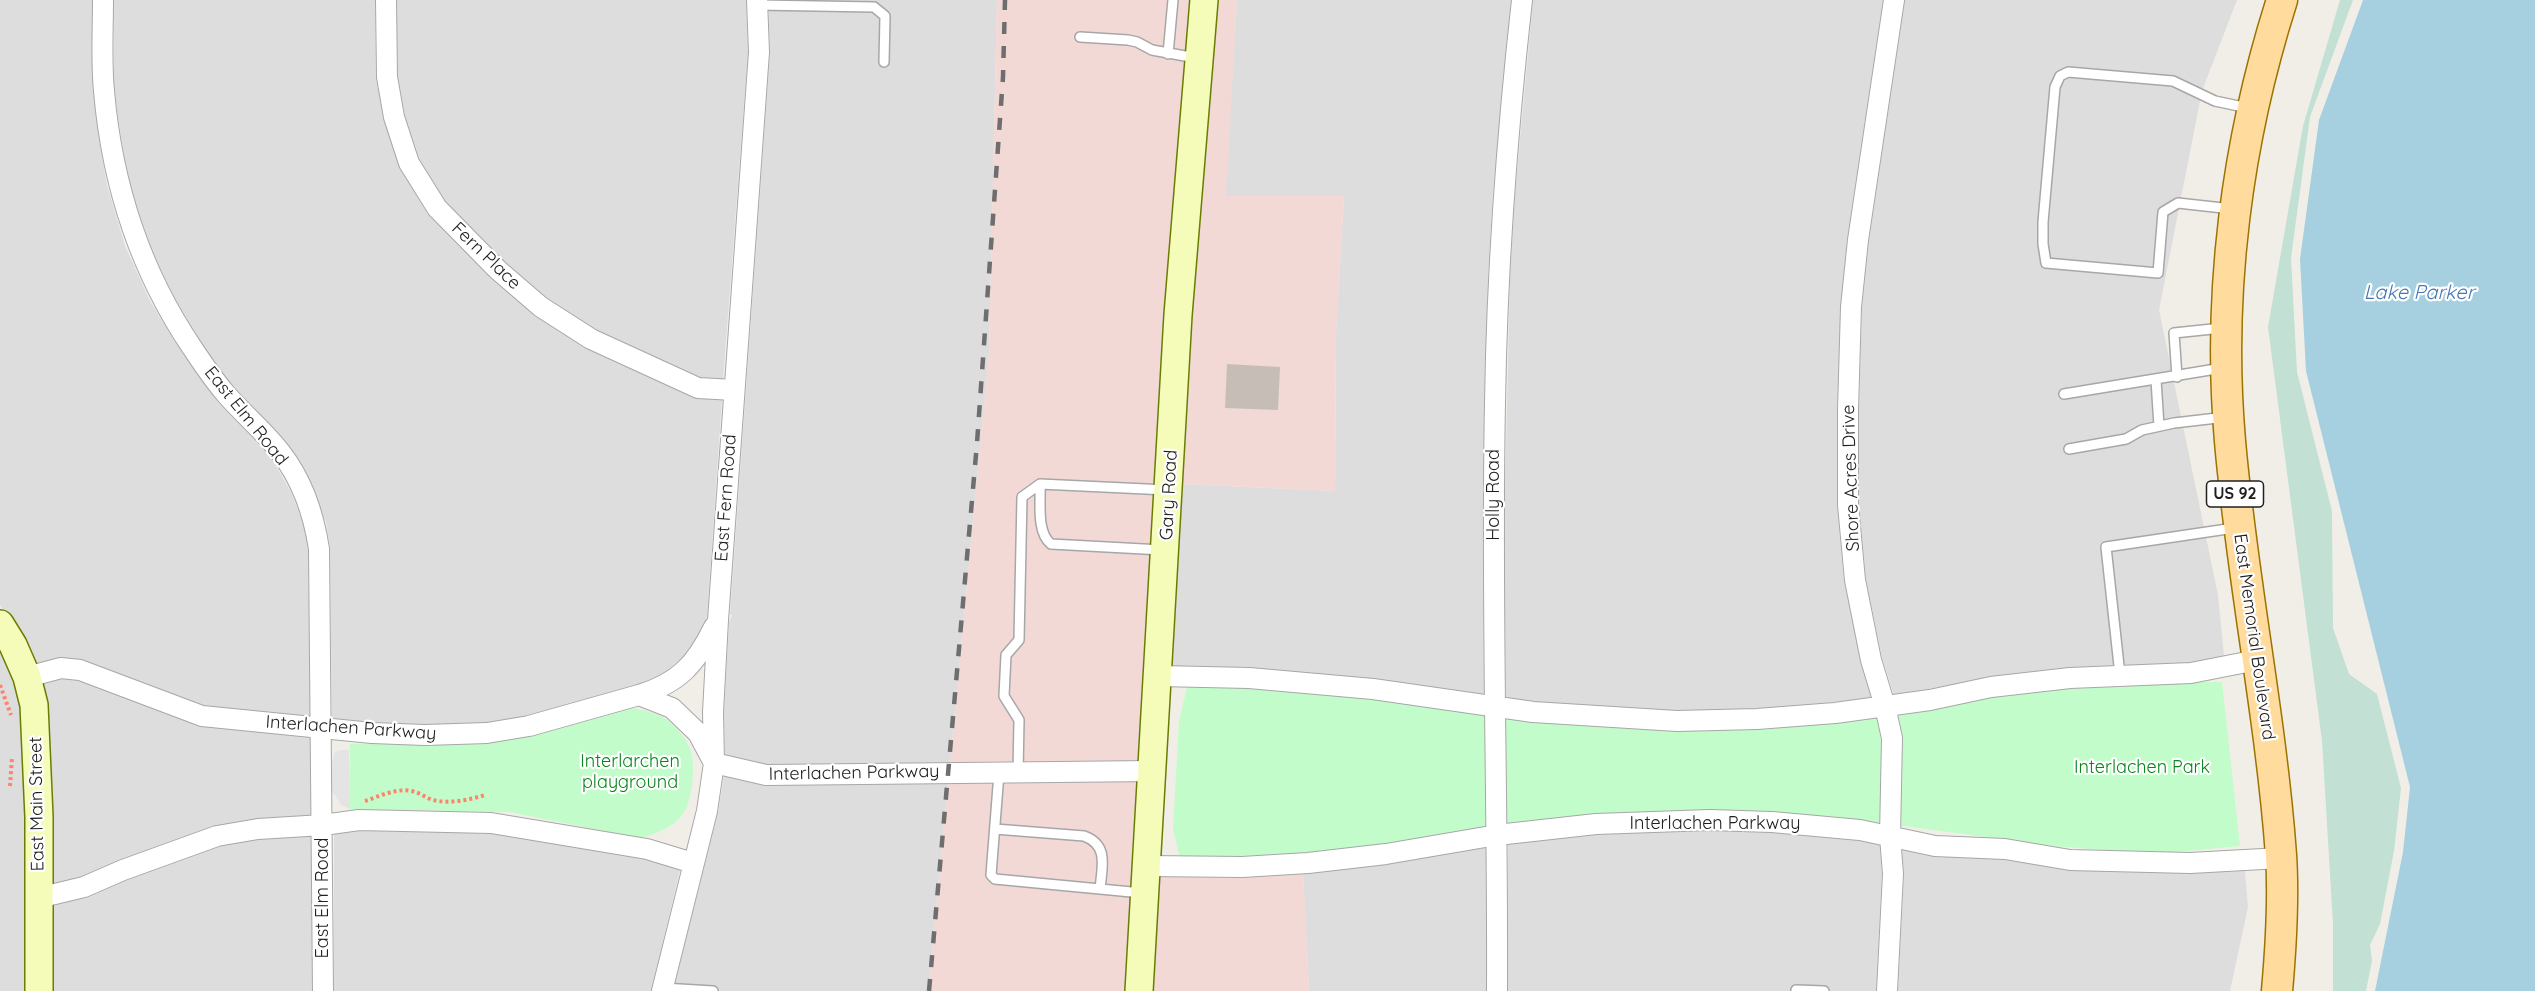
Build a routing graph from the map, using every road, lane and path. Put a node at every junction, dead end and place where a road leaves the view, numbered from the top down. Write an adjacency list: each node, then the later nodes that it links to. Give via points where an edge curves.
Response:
1 (103, 0): 39 (street, East Elm Road, via 104,89 110,138 117,182 136,243 160,297 193,350 225,393 281,453 315,525 319,549)
2 (386, 0): 19 (street, Fern Place, via 387,77 394,117 409,163 437,208 541,307 591,339 698,388)
3 (1173, 0): 10 (lane)
4 (1204, 0): 11 (main road, Gary Road)
5 (1522, 0): 37 (street, Holly Road, via 1499,275)
6 (1894, 0): 36 (street, Shore Acres Drive, via 1858,240 1851,307 1848,410 1848,506 1855,580)
7 (2282, 0): 13 (main road, East Memorial Boulevard / US 92)
8 (757, 2): 12 (lane, via 874,7 885,16); 19 (street, East Fern Road, via 759,52)
9 (1080, 37): 10 (lane, via 1137,42)
10 (1168, 54): 11 (lane)
11 (1198, 58): 25 (main road, Gary Road)
12 (884, 62)
13 (2253, 109): 14 (main road, East Memorial Boulevard / US 92); 14 (lane, via 2217,101 2173,81 2068,72 2060,76 2055,87 2043,222 2046,263 2158,273 2163,212 2171,205)
14 (2235, 209): 15 (main road, East Memorial Boulevard / US 92)
15 (2227, 327): 16 (main road, East Memorial Boulevard / US 92); 17 (lane, via 2174,333)
16 (2226, 367): 17 (lane); 21 (main road, East Memorial Boulevard / US 92)
17 (2177, 377): 18 (lane)
18 (2156, 380): 20 (lane); 22 (lane)
19 (734, 390): 28 (street, East Fern Road)
20 (2064, 394)
21 (2228, 417): 22 (lane); 26 (main road, East Memorial Boulevard / US 92)
22 (2159, 426): 23 (lane, via 2126,439)
23 (2069, 448)
24 (1040, 484): 25 (lane); 27 (lane, via 1042,528 1051,544); 43 (lane, via 1022,497 1019,640 1006,655 1004,696 1019,720)
25 (1169, 490): 27 (main road, Gary Road)
26 (2240, 527): 30 (main road, East Memorial Boulevard / US 92); 31 (lane, via 2106,547)
27 (1166, 550): 32 (main road, Gary Road)
28 (718, 620): 35 (street, Interlachen Parkway, via 700,656 669,684); 41 (street, East Fern Road)
29 (0, 624): 33 (main road, East Main Street)
30 (2257, 660): 31 (street, via 2191,672); 51 (main road, East Memorial Boulevard / US 92)
31 (2120, 675): 36 (street, via 1991,687)
32 (1159, 676): 37 (street, via 1261,679 1373,689); 42 (main road, Gary Road)
33 (27, 677): 39 (street, Interlachen Parkway, via 61,668 80,670 202,716); 56 (main road, East Main Street, via 37,743)
34 (0, 685): 38 (path)
35 (639, 696): 39 (street, Interlachen Parkway, via 529,726 487,733 425,735); 41 (street, via 672,708 698,733)
36 (1885, 706): 37 (street, via 1757,719 1677,721); 50 (street, Shore Acres Drive, via 1892,738)
37 (1495, 708): 49 (street, Holly Road)
38 (14, 722)
39 (321, 729): 47 (street, East Elm Road)
40 (13, 747): 44 (path)
41 (714, 763): 43 (street, Interlachen Parkway, via 766,775); 52 (street, East Fern Road, via 707,811)
42 (1153, 771): 43 (street, Interlachen Parkway); 53 (main road, Gary Road)
43 (1008, 773): 48 (lane)
44 (10, 786)
45 (485, 795): 46 (path, via 446,802 412,791 397,791)
46 (358, 801)
47 (323, 825): 52 (street, via 358,820 491,823 647,849); 56 (street, via 258,828 217,836 84,887); 60 (street, East Elm Road)
48 (995, 829): 54 (lane, via 1091,838 1102,853); 54 (lane, via 991,875 995,879)
49 (1497, 835): 50 (street, Interlachen Parkway, via 1596,824 1710,820 1805,825); 53 (street, Interlachen Parkway, via 1386,854 1308,862 1242,867); 63 (street, Holly Road)
50 (1890, 836): 51 (street, Interlachen Parkway, via 1935,846 2005,849 2070,860 2190,863); 65 (street, Shore Acres Drive, via 1893,874)
51 (2281, 858): 66 (main road, East Memorial Boulevard / US 92)
52 (693, 863): 57 (street, East Fern Road)
53 (1148, 866): 55 (main road, Gary Road)
54 (1100, 889): 55 (lane)
55 (1146, 893): 62 (main road, Gary Road)
56 (38, 898): 59 (main road, East Main Street)
57 (663, 989): 61 (lane)
58 (1796, 990): 64 (lane)
59 (39, 991)
60 (323, 991)
61 (712, 991)
62 (1139, 991)
63 (1497, 991)
64 (1824, 991)
65 (1887, 991)
66 (2277, 991)

